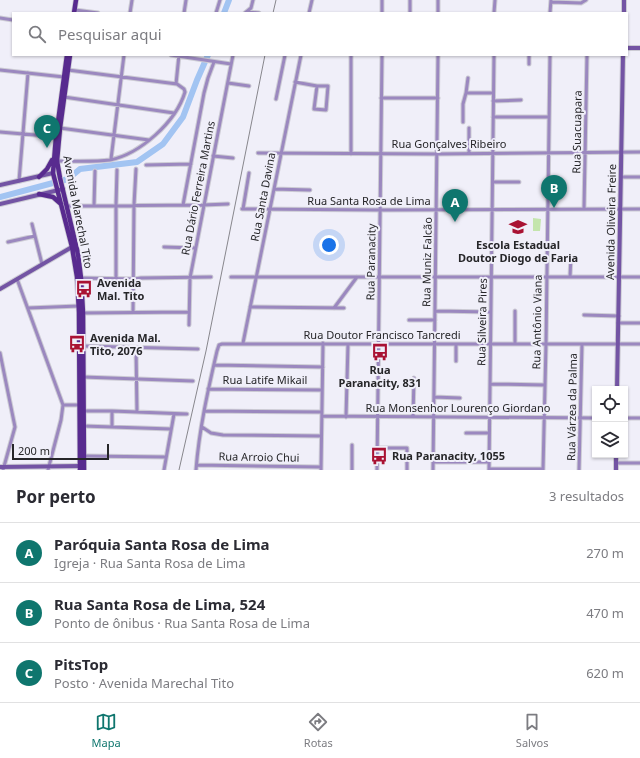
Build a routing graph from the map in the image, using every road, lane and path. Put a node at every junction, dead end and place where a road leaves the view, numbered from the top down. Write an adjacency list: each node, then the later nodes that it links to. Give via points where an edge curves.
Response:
1 (76, 0): 14 (main road)
2 (132, 0): 16 (street)
3 (186, 0): 17 (street)
4 (220, 0): 18 (street)
5 (253, 0): 19 (street, via 251,8)
6 (312, 0): 20 (street)
7 (382, 0): 21 (street)
8 (410, 0): 22 (street)
9 (438, 0): 23 (street)
10 (494, 0): 24 (street)
11 (624, 0): 26 (street)
12 (550, 1): 13 (street); 25 (street)
13 (585, 1)
14 (74, 11): 15 (street)
15 (86, 12)
16 (130, 12)
17 (184, 12)
18 (216, 12)
19 (246, 12)
20 (309, 12)
21 (382, 12)
22 (410, 12)
23 (438, 12)
24 (494, 12)
25 (550, 12)
26 (624, 12)
27 (0, 18): 28 (street)
28 (12, 20)
29 (628, 48): 30 (street)
30 (640, 48)
31 (67, 56): 54 (main road, Avenida Marechal Tito)
32 (70, 56): 52 (main road, Avenida Marechal Tito)
33 (124, 56): 55 (street)
34 (179, 56): 47 (street); 59 (street)
35 (199, 56): 47 (street)
36 (233, 56): 49 (street, Rua Dário Ferreira Martins)
37 (285, 56): 68 (street)
38 (300, 56): 57 (street, Rua Santa Davina)
39 (351, 56): 92 (street)
40 (382, 56): 66 (street, Rua Paranacity)
41 (438, 56): 67 (street, Rua Muniz Falcão)
42 (494, 56): 64 (street, Rua Silveira Pires)
43 (529, 56): 50 (street)
44 (550, 56): 74 (street, Rua Antônio Viana)
45 (587, 56): 83 (street, Rua Suacuapara)
46 (623, 56): 84 (street, Avenida Oliveira Freire)
47 (199, 60): 48 (street)
48 (213, 62): 49 (street); 98 (street, via 204,93)
49 (231, 64): 58 (street, Rua Dário Ferreira Martins)
50 (529, 64)
51 (0, 70): 53 (street)
52 (68, 70): 55 (street); 62 (main road, Avenida Marechal Tito)
53 (28, 73): 54 (street); 79 (street)
54 (64, 76): 62 (main road); 81 (main road, Avenida Marechal Tito)
55 (122, 77): 59 (street); 71 (street)
56 (468, 78): 63 (street)
57 (295, 82): 61 (street); 87 (street, Rua Santa Davina)
58 (228, 83): 60 (street); 94 (street, Rua Dário Ferreira Martins)
59 (176, 84): 72 (street, via 185,92)
60 (249, 86)
61 (317, 86): 61 (street, via 328,87 326,109 314,110)
62 (66, 87): 65 (main road, Avenida Marechal Tito)
63 (466, 93): 64 (street); 75 (street)
64 (494, 93): 70 (street, Rua Silveira Pires)
65 (64, 97): 71 (street); 76 (main road, Avenida Marechal Tito)
66 (382, 98): 67 (street); 88 (street, Rua Paranacity)
67 (438, 98): 93 (street, Rua Muniz Falcão)
68 (276, 99)
69 (520, 100): 70 (street)
70 (493, 101): 73 (street, Rua Silveira Pires)
71 (118, 104): 72 (street); 80 (street)
72 (174, 113): 82 (street)
73 (493, 117): 74 (street); 90 (street, Rua Silveira Pires)
74 (549, 117): 91 (street, Rua Antônio Viana)
75 (463, 122)
76 (60, 128): 80 (street); 81 (main road, Avenida Marechal Tito)
77 (469, 128): 89 (street)
78 (0, 132): 79 (street)
79 (22, 134): 81 (street); 108 (street)
80 (114, 135): 82 (street); 96 (street)
81 (57, 137): 97 (main road, Avenida Marechal Tito)
82 (149, 140): 96 (street, via 130,152)
83 (586, 152): 84 (street, Rua Gonçalves Ribeiro); 91 (street, Rua Gonçalves Ribeiro); 127 (street, Rua Suacuapara)
84 (621, 152): 85 (street, Rua Gonçalves Ribeiro); 106 (street, Avenida Oliveira Freire)
85 (640, 152)
86 (258, 153): 87 (street, Rua Gonçalves Ribeiro)
87 (281, 153): 92 (street, Rua Gonçalves Ribeiro); 113 (street, Rua Santa Davina)
88 (381, 153): 92 (street, Rua Gonçalves Ribeiro); 93 (street, Rua Gonçalves Ribeiro); 130 (street, Rua Paranacity)
89 (469, 153): 90 (street, Rua Gonçalves Ribeiro); 93 (street, Rua Gonçalves Ribeiro)
90 (493, 153): 91 (street, Rua Gonçalves Ribeiro); 109 (street, Rua Silveira Pires)
91 (548, 153): 126 (street, Rua Antônio Viana)
92 (351, 154)
93 (438, 154): 131 (street, Rua Muniz Falcão)
94 (213, 156): 95 (street); 123 (street, Rua Dário Ferreira Martins)
95 (233, 158)
96 (111, 159): 97 (street)
97 (55, 160): 104 (main road, Avenida Marechal Tito); 105 (main road)
98 (191, 164): 99 (street); 119 (street)
99 (146, 165)
100 (136, 169): 118 (street)
101 (117, 170): 122 (street)
102 (95, 171): 121 (street)
103 (249, 173): 129 (street, Rua Santa Rosa de Lima, via 242,209)
104 (57, 175): 105 (street); 112 (main road, Avenida Marechal Tito)
105 (39, 177): 108 (street)
106 (621, 177): 107 (street); 128 (street, Avenida Oliveira Freire)
107 (640, 177)
108 (19, 181): 111 (street)
109 (493, 182): 110 (street); 125 (street, Rua Silveira Pires)
110 (519, 182)
111 (0, 185)
112 (59, 188): 115 (street); 120 (main road, Avenida Marechal Tito)
113 (274, 189): 114 (street); 129 (street, Rua Santa Davina)
114 (310, 190)
115 (40, 194): 116 (street); 120 (main road, via 53,198)
116 (0, 204)
117 (228, 204): 123 (street)
118 (134, 205): 119 (street); 122 (street); 155 (street)
119 (183, 205): 123 (street)
120 (64, 206): 121 (street); 136 (main road, Avenida Marechal Tito); 150 (main road, Avenida Marechal Tito, via 78,254)
121 (94, 206): 122 (street)
122 (116, 206): 151 (street)
123 (203, 206): 137 (street, Rua Dário Ferreira Martins)
124 (640, 208): 128 (street, Rua Santa Rosa de Lima)
125 (492, 209): 126 (street, Rua Santa Rosa de Lima); 131 (street, Rua Santa Rosa de Lima); 141 (street, Rua Silveira Pires)
126 (548, 209): 127 (street, Rua Santa Rosa de Lima); 142 (street, Rua Antônio Viana)
127 (584, 209): 128 (street, Rua Santa Rosa de Lima)
128 (620, 209): 148 (street, Avenida Oliveira Freire)
129 (271, 210): 130 (street, Rua Santa Rosa de Lima); 144 (street, Rua Santa Davina)
130 (381, 210): 131 (street, Rua Santa Rosa de Lima); 145 (street, Rua Paranacity)
131 (437, 210): 146 (street, Rua Muniz Falcão)
132 (32, 224): 133 (street)
133 (35, 236): 134 (street); 139 (street)
134 (8, 242)
135 (164, 247): 137 (street)
136 (72, 248): 139 (street); 157 (main road, Avenida Marechal Tito)
137 (195, 248): 152 (street, Rua Dário Ferreira Martins)
138 (571, 256): 147 (street)
139 (42, 264): 154 (street)
140 (357, 276): 144 (street); 145 (street); 160 (street)
141 (492, 276): 142 (street); 146 (street); 165 (street, Rua Silveira Pires)
142 (547, 276): 147 (street); 183 (street, Rua Antônio Viana)
143 (231, 277): 144 (street)
144 (256, 277): 158 (street, Rua Santa Davina)
145 (380, 277): 146 (street); 178 (street, Rua Paranacity)
146 (436, 277): 162 (street, Rua Muniz Falcão)
147 (570, 277): 148 (street)
148 (619, 277): 149 (street); 169 (street, Avenida Oliveira Freire)
149 (640, 277)
150 (81, 278): 151 (street); 166 (main road, Avenida Marechal Tito)
151 (116, 278): 155 (street)
152 (190, 278): 153 (street); 155 (street); 164 (street, Rua Dário Ferreira Martins)
153 (211, 278)
154 (17, 279): 156 (street); 159 (street)
155 (134, 279): 167 (street)
156 (0, 289)
157 (79, 306): 159 (street); 206 (main road, Avenida Marechal Tito)
158 (250, 307): 160 (street); 175 (street, Rua Santa Davina)
159 (28, 308): 205 (street)
160 (334, 308): 161 (street)
161 (344, 308)
162 (436, 311): 165 (street); 171 (street, Rua Muniz Falcão)
163 (515, 311): 182 (street)
164 (189, 312): 167 (street); 174 (street, Rua Dário Ferreira Martins)
165 (491, 312): 181 (street, Rua Silveira Pires)
166 (83, 313): 167 (street); 187 (main road, Avenida Marechal Tito)
167 (133, 313)
168 (584, 315): 169 (street)
169 (619, 316): 172 (street, Avenida Oliveira Freire)
170 (409, 320): 171 (street)
171 (436, 320): 179 (street, Rua Muniz Falcão)
172 (618, 323): 173 (street); 185 (street, Avenida Oliveira Freire)
173 (640, 323)
174 (189, 325)
175 (243, 343): 176 (street, Rua Doutor Francisco Tancredi); 192 (street, Rua Doutor Francisco Tancredi, via 219,345)
176 (323, 343): 177 (street, Rua Doutor Francisco Tancredi); 193 (street)
177 (348, 344): 178 (street, Rua Doutor Francisco Tancredi); 214 (street)
178 (379, 344): 179 (street, Rua Doutor Francisco Tancredi); 215 (street, Rua Paranacity)
179 (435, 344): 180 (street, Rua Doutor Francisco Tancredi); 203 (street, Rua Muniz Falcão)
180 (456, 344): 181 (street, Rua Doutor Francisco Tancredi); 191 (street)
181 (490, 344): 182 (street, Rua Doutor Francisco Tancredi); 198 (street, Rua Silveira Pires)
182 (515, 344): 183 (street, Rua Doutor Francisco Tancredi)
183 (546, 344): 184 (street, Rua Doutor Francisco Tancredi); 199 (street, Rua Antônio Viana)
184 (582, 344): 185 (street, Rua Doutor Francisco Tancredi); 220 (street, Rua Várzea da Palma)
185 (618, 344): 186 (street, Rua Doutor Francisco Tancredi); 200 (street, Avenida Oliveira Freire)
186 (640, 344)
187 (83, 346): 188 (street); 194 (main road, Avenida Marechal Tito)
188 (136, 348): 189 (street); 196 (street)
189 (198, 349)
190 (0, 353): 241 (street, via 15,427)
191 (456, 361)
192 (214, 365): 193 (street); 201 (street)
193 (322, 367): 202 (street)
194 (83, 378): 196 (street); 207 (main road, Avenida Marechal Tito)
195 (414, 378): 216 (street)
196 (137, 380): 197 (street); 209 (street)
197 (193, 381)
198 (490, 384): 199 (street); 217 (street, Rua Silveira Pires)
199 (545, 385): 219 (street, Rua Antônio Viana)
200 (617, 386)
201 (208, 389): 202 (street, Rua Latife Mikail); 210 (street)
202 (322, 390): 213 (street)
203 (434, 397): 204 (street); 218 (street, Rua Muniz Falcão)
204 (460, 398)
205 (63, 405): 206 (street); 242 (street)
206 (80, 405): 243 (main road, Avenida Marechal Tito)
207 (83, 411): 208 (street); 224 (main road, Avenida Marechal Tito)
208 (112, 411): 209 (street); 225 (street)
209 (137, 412): 211 (street)
210 (204, 412): 213 (street, Rua Monsenhor Lourenço Giordano); 226 (street)
211 (174, 414): 212 (street); 227 (street)
212 (187, 414)
213 (322, 414): 214 (street, Rua Monsenhor Lourenço Giordano); 230 (street)
214 (346, 417): 215 (street, Rua Monsenhor Lourenço Giordano)
215 (378, 417): 216 (street, Rua Monsenhor Lourenço Giordano); 232 (street, Rua Paranacity)
216 (413, 417): 218 (street, Rua Monsenhor Lourenço Giordano)
217 (490, 417): 218 (street, Rua Monsenhor Lourenço Giordano); 219 (street, Rua Monsenhor Lourenço Giordano); 229 (street, Rua Silveira Pires)
218 (434, 418): 236 (street, Rua Muniz Falcão)
219 (544, 418): 220 (street, Rua Monsenhor Lourenço Giordano); 252 (street, Rua Antônio Viana)
220 (581, 418): 221 (street, Rua Monsenhor Lourenço Giordano); 253 (street, Rua Várzea da Palma)
221 (592, 418)
222 (628, 418): 223 (street)
223 (640, 418)
224 (83, 426): 225 (street); 233 (main road, Avenida Marechal Tito)
225 (112, 427): 227 (street)
226 (202, 427): 230 (street, via 211,433 223,435); 240 (street)
227 (171, 429): 234 (street)
228 (466, 433): 229 (street)
229 (489, 433): 237 (street, Rua Silveira Pires)
230 (322, 436): 244 (street)
231 (352, 445): 247 (street)
232 (377, 448): 248 (street, Rua Paranacity); 249 (street, via 407,448)
233 (84, 456): 234 (street); 243 (main road, Avenida Marechal Tito)
234 (166, 457): 245 (street)
235 (616, 458): 238 (street)
236 (433, 462): 237 (street); 250 (street, Rua Muniz Falcão)
237 (489, 462): 251 (street, Rua Silveira Pires)
238 (616, 463): 239 (street); 254 (street)
239 (640, 463)
240 (197, 465): 244 (street, Rua Arroio Chui); 246 (street)
241 (2, 468): 242 (street)
242 (49, 468): 243 (street)
243 (82, 468)
244 (321, 468)
245 (164, 470)
246 (196, 470)
247 (352, 470)
248 (377, 470)
249 (407, 470)
250 (433, 470)
251 (489, 470): 252 (street)
252 (543, 470)
253 (580, 470)
254 (616, 470)

